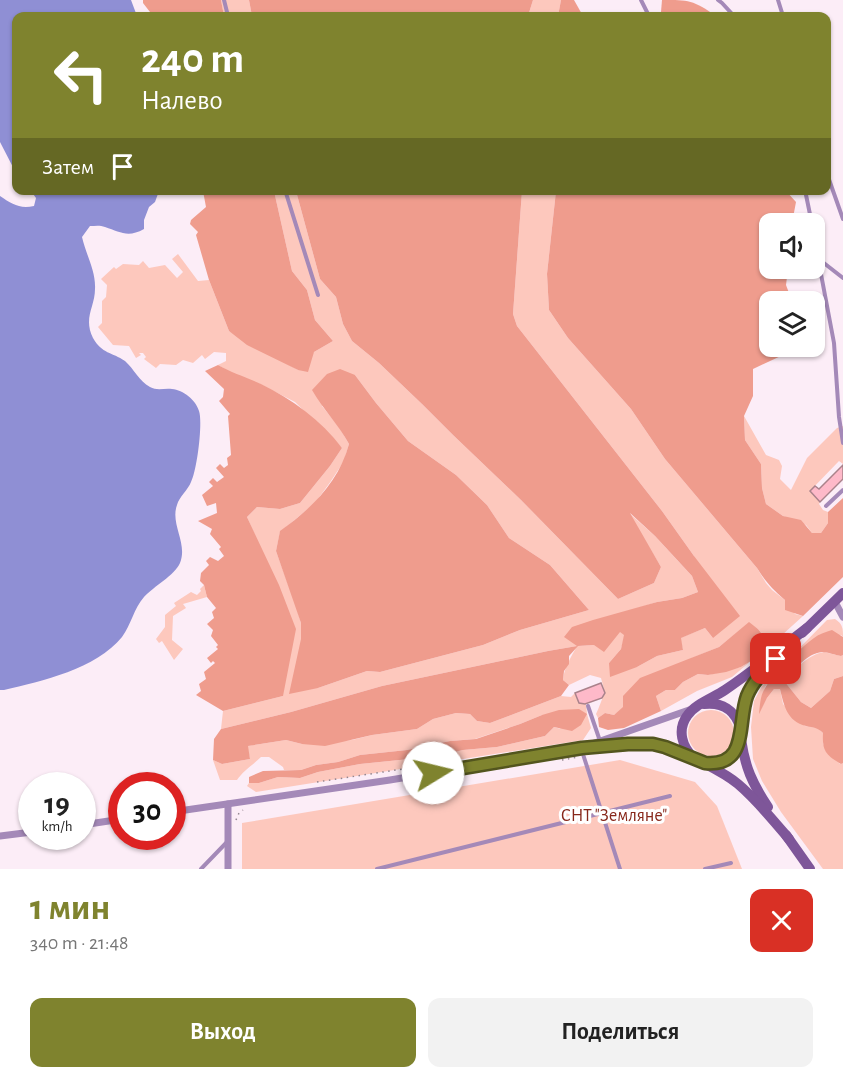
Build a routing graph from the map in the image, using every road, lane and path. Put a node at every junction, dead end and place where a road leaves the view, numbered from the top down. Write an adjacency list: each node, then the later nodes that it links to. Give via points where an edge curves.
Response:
1 (718, 0): 2 (lane)
2 (730, 12)
3 (831, 185): 7 (lane)
4 (287, 195): 11 (lane)
5 (807, 195): 6 (lane)
6 (810, 213)
7 (843, 219)
8 (825, 264): 9 (lane)
9 (843, 278)
10 (823, 279): 12 (lane, via 834,343)
11 (318, 295)
12 (843, 444)
13 (843, 490): 14 (lane)
14 (826, 506)
15 (843, 593): 16 (street)
16 (835, 602): 17 (street); 18 (street)
17 (843, 617)
18 (807, 628): 20 (street); 21 (street, via 754,682 744,705)
19 (588, 706): 22 (lane)
20 (696, 707): 21 (street, via 713,704 727,708 737,719); 22 (street); 24 (street, via 681,733 686,749)
21 (741, 736): 24 (street, via 728,758 717,763); 35 (street, via 750,776)
22 (600, 741): 23 (street)
23 (582, 748): 24 (street, via 653,744); 28 (street); 31 (lane)
24 (697, 759): 35 (street, via 750,794)
25 (453, 761): 26 (path)
26 (309, 784)
27 (670, 796): 31 (lane)
28 (228, 804): 30 (street); 36 (street)
29 (244, 809): 32 (path)
30 (186, 810)
31 (602, 813): 40 (lane); 41 (lane)
32 (235, 822)
33 (18, 834): 34 (street)
34 (0, 837)
35 (789, 839): 43 (street)
36 (228, 841): 38 (lane); 39 (street)
37 (731, 863): 42 (lane)
38 (201, 869)
39 (228, 869)
40 (377, 869)
41 (620, 869)
42 (705, 869)
43 (810, 869)

